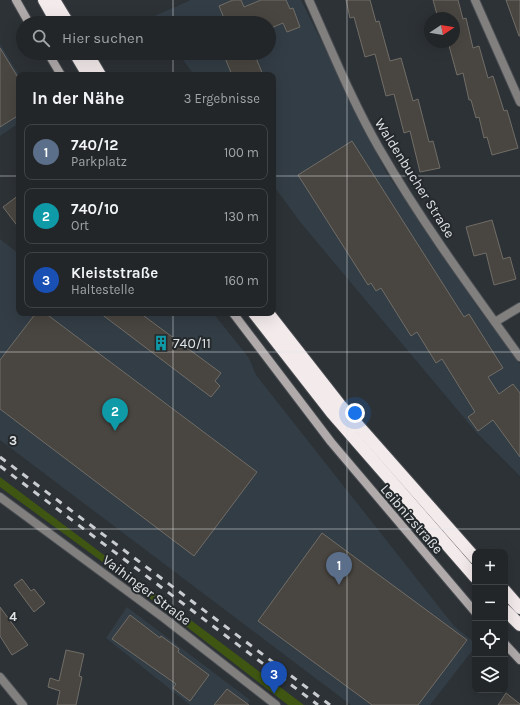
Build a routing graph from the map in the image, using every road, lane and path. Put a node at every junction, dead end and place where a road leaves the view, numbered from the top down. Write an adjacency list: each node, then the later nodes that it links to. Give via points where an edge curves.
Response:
1 (16, 0): 6 (street)
2 (44, 0): 7 (highway)
3 (54, 0): 8 (highway)
4 (309, 0): 20 (street, Waldenbucher Straße, via 378,147 429,228)
5 (475, 0): 15 (street)
6 (25, 16)
7 (53, 16)
8 (64, 16)
9 (52, 60): 12 (street)
10 (79, 60): 13 (highway)
11 (91, 60): 14 (highway)
12 (59, 72)
13 (86, 72)
14 (98, 72)
15 (520, 102)
16 (520, 307): 20 (street)
17 (234, 316): 26 (street, Leibnizstraße, via 331,442)
18 (256, 316): 24 (highway, via 347,430)
19 (270, 316): 23 (highway, via 340,405)
20 (495, 322): 21 (street, Waldenbucher Straße)
21 (520, 357)
22 (0, 497): 33 (street, Vaihinger Straße, via 164,618)
23 (472, 555)
24 (472, 574)
25 (508, 594): 27 (highway)
26 (472, 608)
27 (520, 608)
28 (508, 613): 29 (highway)
29 (520, 625)
30 (508, 647): 31 (street)
31 (520, 660)
32 (0, 678): 34 (street)
33 (270, 703)
34 (23, 705)

